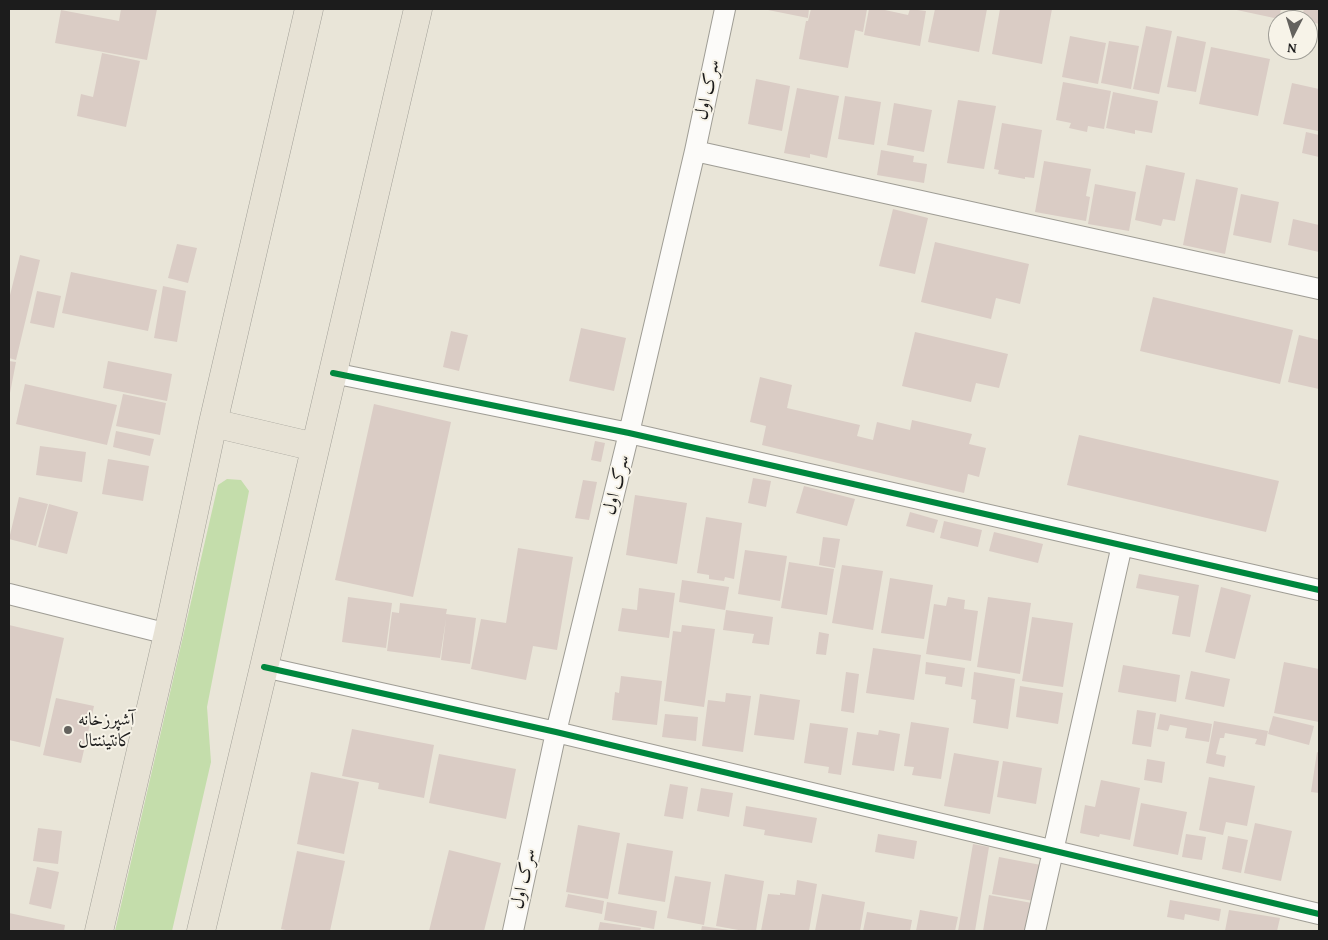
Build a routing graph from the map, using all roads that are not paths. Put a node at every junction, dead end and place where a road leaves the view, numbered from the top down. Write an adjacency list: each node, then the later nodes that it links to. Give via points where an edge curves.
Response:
1 (309, 9): 7 (main road)
2 (418, 9): 6 (main road)
3 (725, 9): 4 (street, سرک‌ اول)
4 (695, 151): 5 (street); 8 (street, سرک‌ اول)
5 (1319, 289)
6 (333, 373): 8 (street); 9 (main road)
7 (213, 422): 9 (main road); 13 (main road)
8 (629, 433): 10 (street); 15 (street, سرک‌ اول)
9 (316, 447): 14 (main road)
10 (1122, 545): 11 (street); 16 (street)
11 (1319, 590)
12 (9, 594): 13 (street)
13 (168, 634): 18 (main road)
14 (264, 667): 15 (street); 19 (main road)
15 (556, 732): 16 (street); 20 (street, سرک‌ اول)
16 (1054, 851): 17 (street); 21 (street)
17 (1319, 914)
18 (99, 931)
19 (201, 931)
20 (513, 931)
21 (1036, 931)

